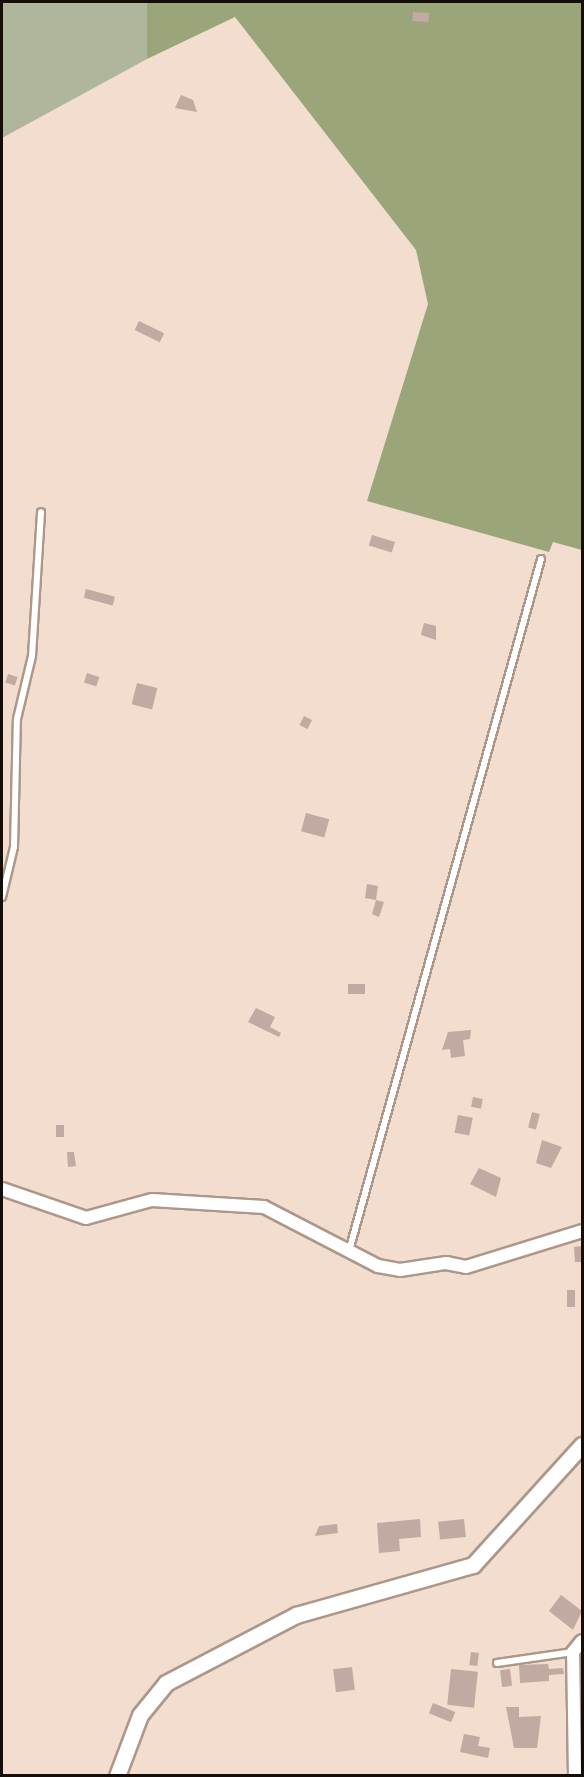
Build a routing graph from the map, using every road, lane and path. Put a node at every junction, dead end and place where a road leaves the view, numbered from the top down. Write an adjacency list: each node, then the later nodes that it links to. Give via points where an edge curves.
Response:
1 (41, 512): 3 (lane, via 32,656 17,719 14,847)
2 (542, 559): 6 (lane)
3 (2, 897)
4 (2, 1189): 6 (street, via 86,1218 152,1200 264,1207)
5 (582, 1231): 6 (street, via 466,1267 446,1263 400,1270)
6 (349, 1251)
7 (582, 1445): 11 (street, via 472,1564 296,1615 166,1683 140,1715)
8 (582, 1641): 9 (street)
9 (573, 1652): 10 (lane); 12 (street)
10 (497, 1663)
11 (117, 1776)
12 (575, 1776)

